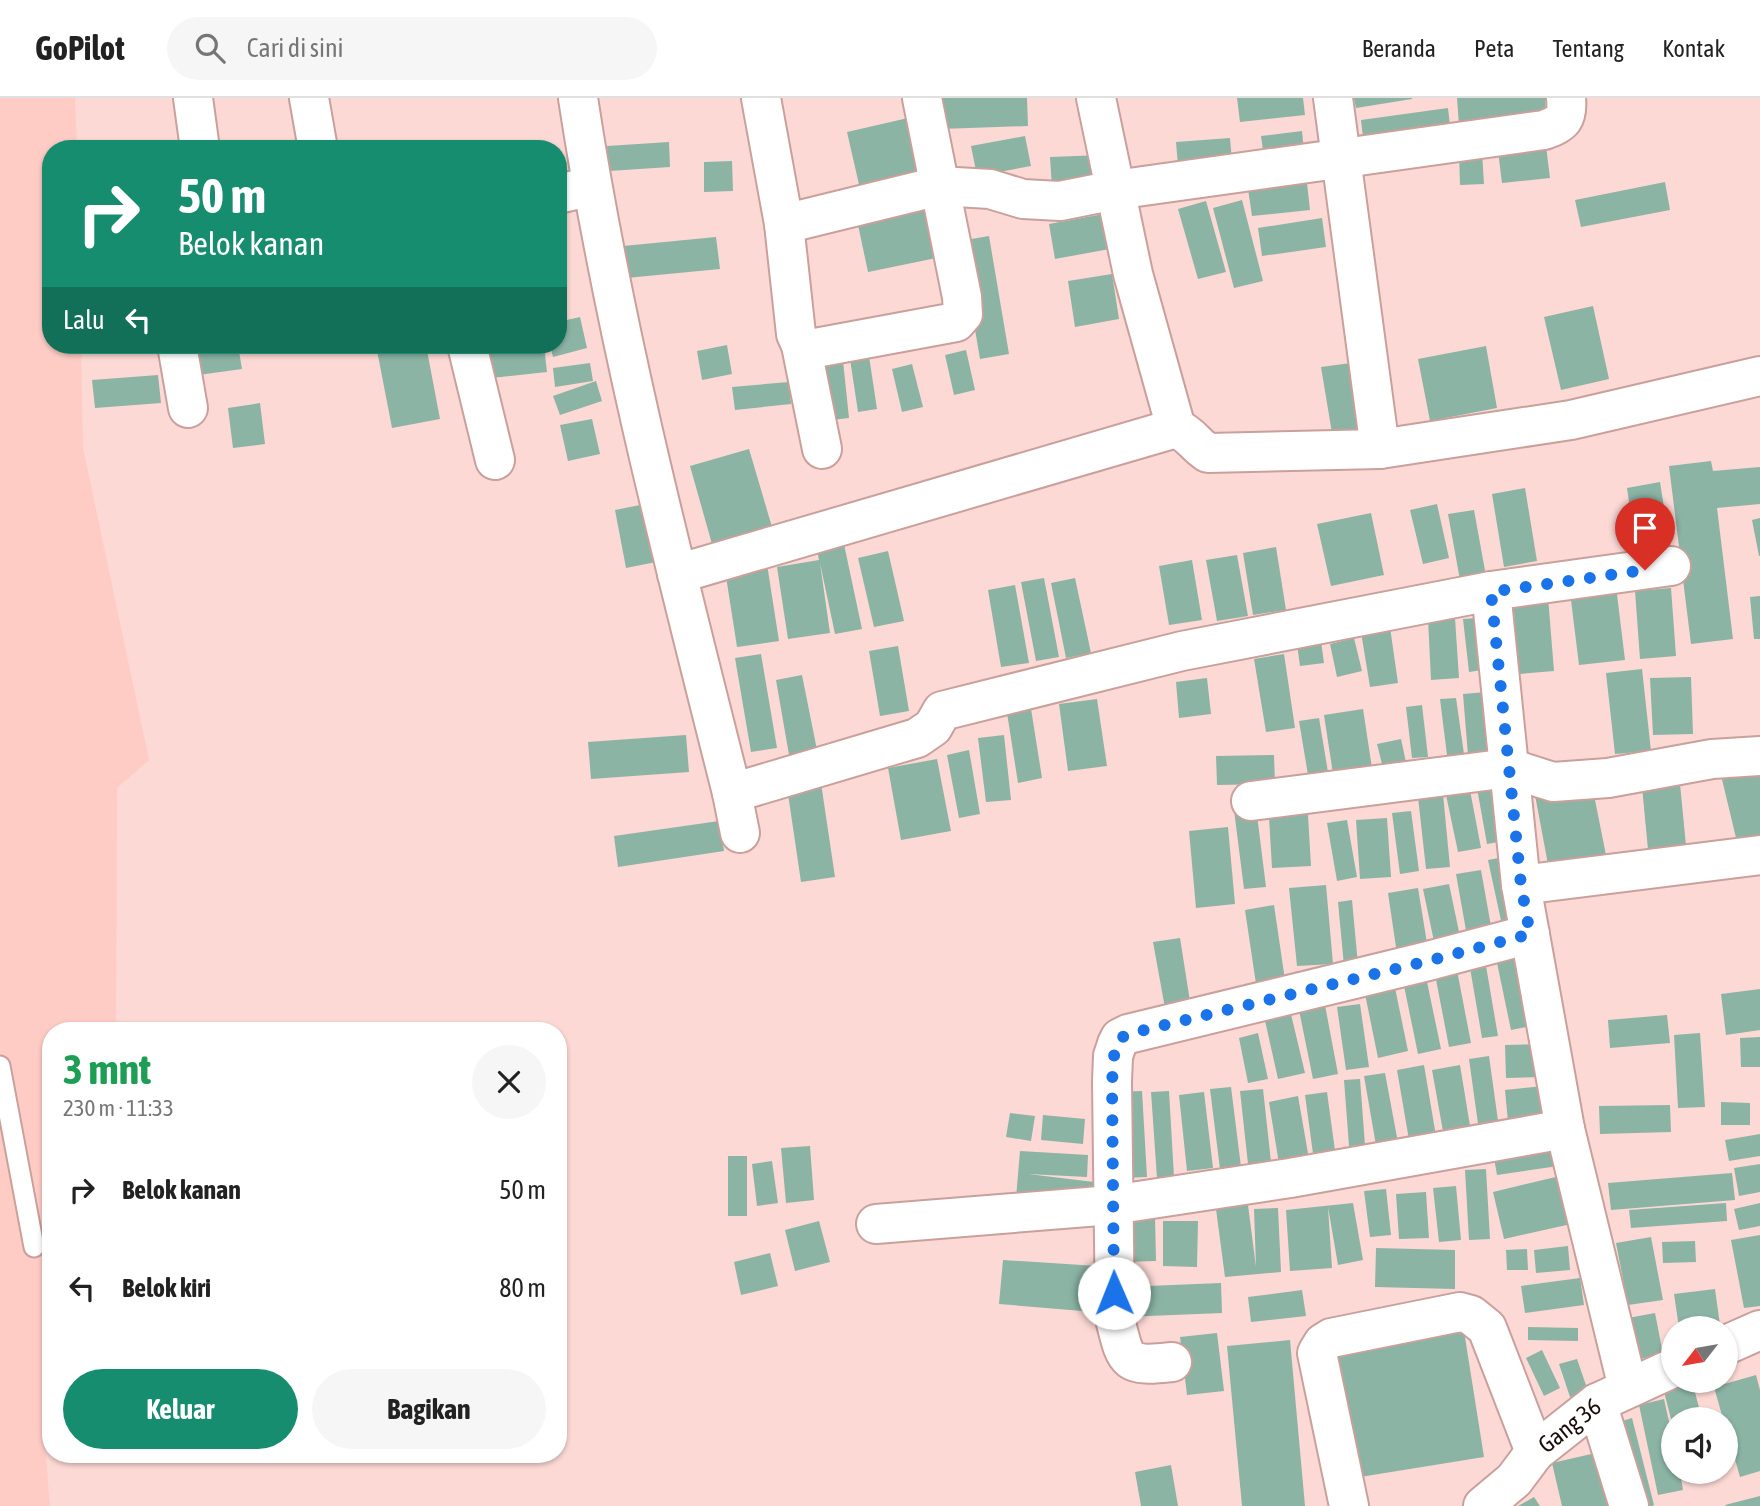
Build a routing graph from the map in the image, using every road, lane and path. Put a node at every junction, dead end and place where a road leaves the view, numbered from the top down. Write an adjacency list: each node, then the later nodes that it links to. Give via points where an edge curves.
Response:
1 (192, 98): 9 (street)
2 (309, 98): 10 (street)
3 (578, 98): 13 (street)
4 (761, 98): 15 (street)
5 (922, 98): 12 (street)
6 (1096, 98): 14 (street)
7 (1333, 98): 11 (street)
8 (1566, 98): 11 (street, via 1567,111 1560,124 1544,130)
9 (199, 140)
10 (316, 140)
11 (1341, 158): 14 (street); 23 (street)
12 (939, 186): 14 (street, via 1060,201); 15 (street); 16 (street, via 963,314 956,322 810,349)
13 (575, 190): 26 (street, via 643,432)
14 (1115, 190): 21 (street)
15 (784, 223): 16 (street)
16 (801, 345): 22 (street)
17 (179, 354): 20 (street)
18 (469, 354): 24 (street)
19 (1760, 376): 23 (street, via 1571,420)
20 (188, 408)
21 (1176, 428): 23 (street, via 1208,453); 26 (street)
22 (822, 449)
23 (1380, 449)
24 (495, 460)
25 (1671, 566): 27 (street)
26 (677, 574): 30 (street)
27 (1491, 592): 29 (street); 30 (street, via 1182,651 942,710 933,727 917,738)
28 (1760, 756): 29 (street, via 1553,782)
29 (1509, 768): 31 (street); 34 (street)
30 (732, 793): 32 (street)
31 (1251, 801)
32 (740, 833)
33 (1760, 855): 34 (street)
34 (1521, 885): 35 (street)
35 (1530, 934): 37 (street); 38 (street, via 1121,1038 1112,1082)
36 (0, 1066): 40 (lane)
37 (1565, 1129): 38 (street); 45 (street)
38 (1112, 1205): 39 (street); 43 (street, via 1115,1319 1122,1347 1141,1365)
39 (876, 1224)
40 (34, 1247)
41 (1760, 1330): 42 (street)
42 (1738, 1340)
43 (1172, 1362)
44 (1661, 1374): 45 (street, Gang 36)
45 (1613, 1396): 46 (street, Gang 36); 49 (street)
46 (1535, 1452): 47 (street, via 1486,1328 1471,1315 1460,1312 1331,1338 1317,1353); 48 (street, Gang 36, via 1514,1479)
47 (1349, 1506)
48 (1483, 1506)
49 (1629, 1506)

